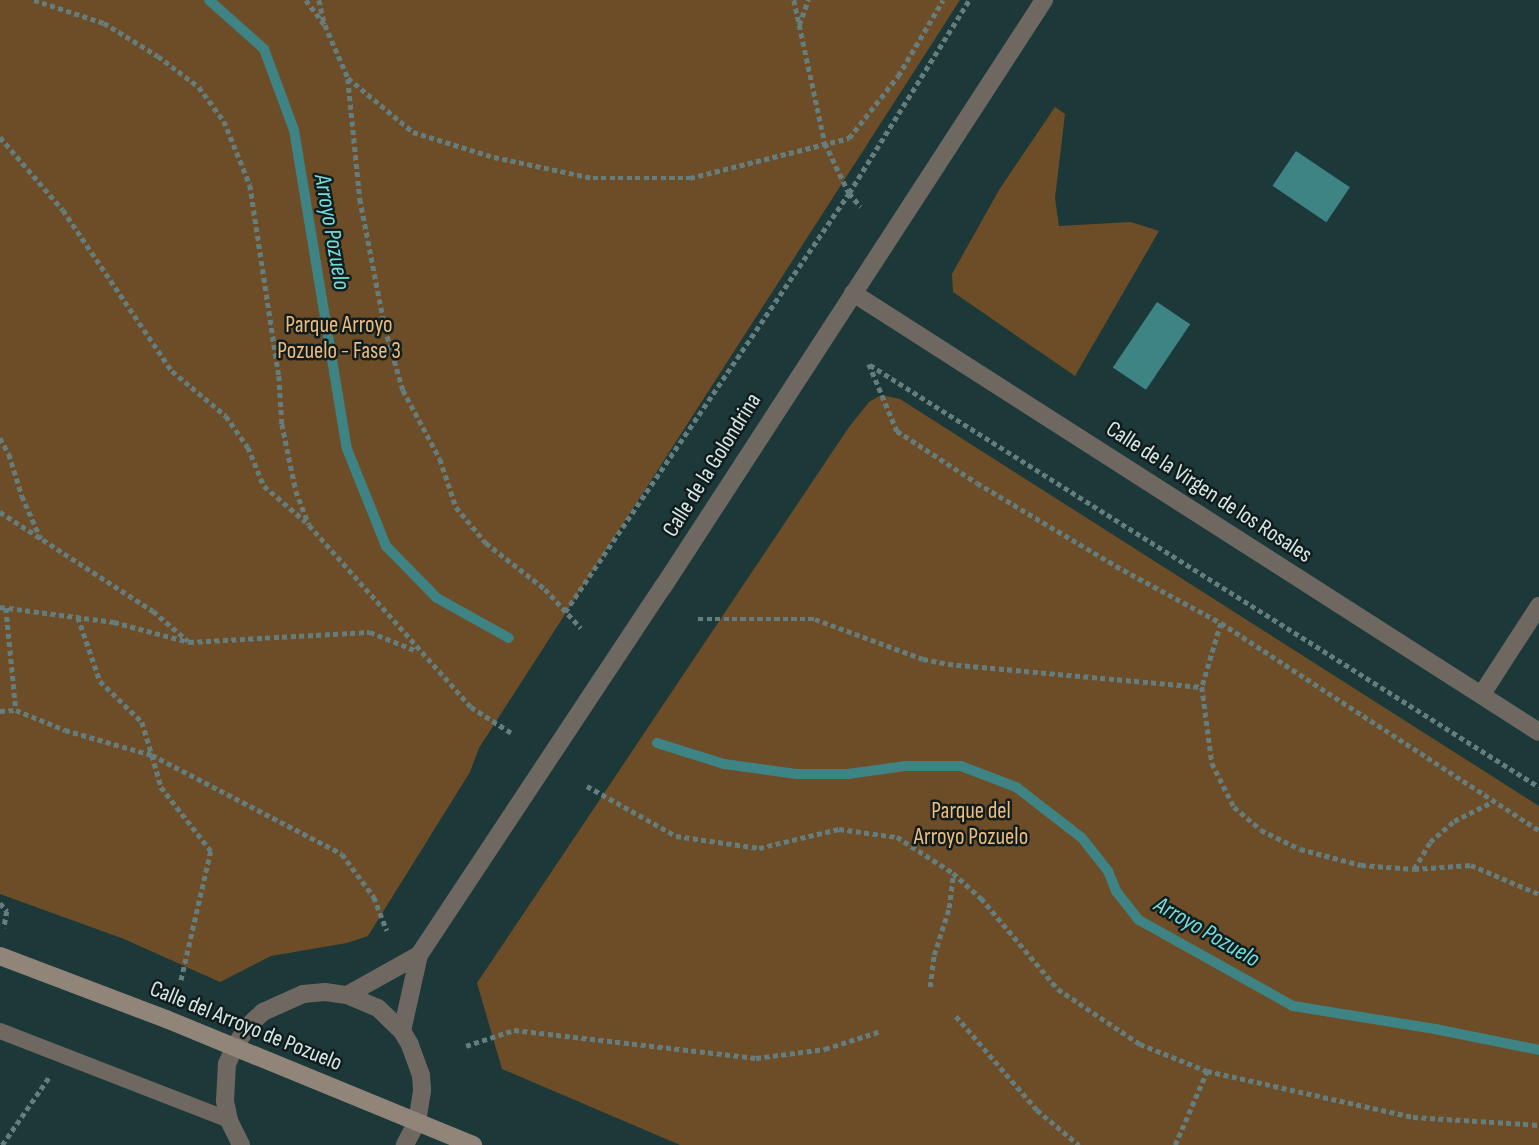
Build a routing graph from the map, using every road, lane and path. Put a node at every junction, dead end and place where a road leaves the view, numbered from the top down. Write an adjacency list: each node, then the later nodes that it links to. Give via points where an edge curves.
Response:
1 (34, 0): 19 (path, via 104,23 158,56 199,87 224,121 250,185 282,424 296,491)
2 (306, 0): 9 (path)
3 (319, 0): 9 (path)
4 (794, 0): 10 (path)
5 (808, 0): 10 (path)
6 (943, 0): 13 (path, via 898,76 849,138)
7 (970, 0): 14 (path)
8 (1044, 0): 16 (street, Calle de la Golondrina)
9 (325, 25): 11 (path)
10 (799, 26): 13 (path)
11 (348, 78): 13 (path, via 413,132 494,157 593,178 691,178); 23 (path, via 360,200 385,328 403,390 440,459 456,507 486,543 545,589)
12 (0, 137): 19 (path, via 63,210 172,371 226,416 248,447 264,486)
13 (825, 143): 14 (path)
14 (849, 193): 15 (path); 23 (path)
15 (861, 207)
16 (853, 293): 31 (street, Calle de la Virgen de los Rosales); 45 (street, Calle de la Golondrina)
17 (0, 438): 20 (path)
18 (0, 512): 20 (path)
19 (309, 525): 29 (path)
20 (41, 540): 28 (path, via 153,611)
21 (1539, 606): 31 (street)
22 (3, 607): 24 (path); 33 (path)
23 (565, 612): 27 (path)
24 (78, 617): 28 (path); 36 (path, via 100,681 142,722)
25 (698, 619): 30 (path, via 815,619 948,664)
26 (1221, 623): 30 (path); 38 (path, via 977,483 897,430 869,364); 39 (path)
27 (581, 628)
28 (189, 642): 29 (path, via 370,632)
29 (421, 653): 35 (path, via 471,707)
30 (1202, 687): 41 (path, via 1212,763 1234,807 1261,830 1300,849 1361,865)
31 (1482, 695): 34 (street, Calle de la Virgen de los Rosales)
32 (0, 710): 33 (path)
33 (16, 710): 36 (path, via 65,730)
34 (1539, 732)
35 (513, 734)
36 (152, 755): 44 (path, via 342,854 374,897); 47 (path, via 161,787 211,851)
37 (587, 786): 42 (path, via 676,836 759,848 839,829 897,837)
38 (1539, 787)
39 (1493, 802): 40 (path); 41 (path, via 1454,821 1430,842)
40 (1539, 830)
41 (1414, 869): 43 (path, via 1471,865)
42 (953, 873): 48 (path); 57 (path, via 981,898 1058,989 1140,1044)
43 (1539, 894)
44 (387, 931)
45 (419, 955): 49 (street, Calle de la Golondrina); 52 (street, Calle de la Golondrina)
46 (0, 956): 55 (main road, Calle del Arroyo de Pozuelo)
47 (181, 981)
48 (930, 987)
49 (347, 995): 52 (street, via 378,1008); 55 (street, via 303,994 282,1001 247,1027)
50 (956, 1016): 65 (path, via 1037,1111)
51 (0, 1031): 56 (lane)
52 (402, 1031): 59 (street, via 421,1075)
53 (881, 1031): 54 (path, via 825,1049 756,1058 514,1030)
54 (466, 1046)
55 (234, 1048): 58 (street, via 225,1082); 59 (main road, Calle del Arroyo de Pozuelo)
56 (64, 1056): 58 (lane); 61 (path)
57 (1207, 1071): 60 (path, via 1413,1117); 66 (path)
58 (229, 1120): 62 (street)
59 (417, 1122): 63 (street); 64 (main road, Calle del Arroyo de Pozuelo)
60 (1539, 1125)
61 (2, 1145)
62 (241, 1145)
63 (405, 1145)
64 (473, 1145)
65 (1079, 1145)
66 (1175, 1145)

